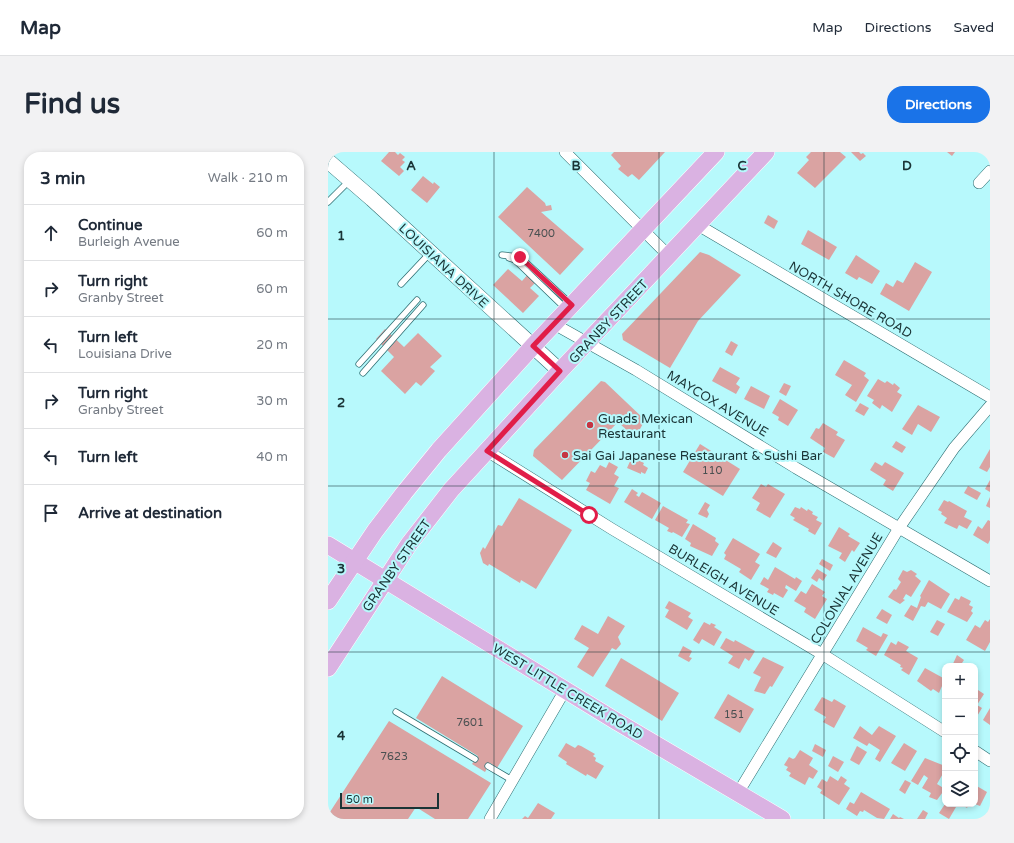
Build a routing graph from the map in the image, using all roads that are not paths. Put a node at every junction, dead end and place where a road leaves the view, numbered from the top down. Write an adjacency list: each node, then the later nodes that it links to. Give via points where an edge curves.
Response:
1 (565, 152): 10 (street)
2 (716, 152): 10 (main road)
3 (766, 152): 9 (main road, GRANBY STREET)
4 (328, 161): 6 (street, LOUISIANA DRIVE)
5 (990, 171): 7 (street)
6 (350, 179): 8 (lane); 11 (street, LOUISIANA DRIVE)
7 (979, 183)
8 (328, 202)
9 (698, 225): 13 (main road, GRANBY STREET); 24 (street, NORTH SHORE ROAD)
10 (643, 230): 13 (street); 17 (main road)
11 (430, 253): 14 (lane); 20 (street, LOUISIANA DRIVE)
12 (502, 255): 17 (lane, via 520,257)
13 (669, 256): 19 (main road, GRANBY STREET)
14 (401, 284)
15 (417, 300): 21 (lane)
16 (423, 305): 23 (lane)
17 (569, 308): 18 (main road)
18 (554, 324): 19 (street, MAYCOX AVENUE); 20 (main road)
19 (587, 343): 22 (main road, GRANBY STREET); 27 (street, MAYCOX AVENUE)
20 (533, 346): 22 (street, LOUISIANA DRIVE); 29 (main road, via 404,493)
21 (358, 364)
22 (560, 371): 26 (main road, GRANBY STREET)
23 (363, 373)
24 (990, 397)
25 (990, 406): 27 (street, COLONIAL AVENUE, via 954,448)
26 (487, 451): 30 (main road, GRANBY STREET, via 451,490); 33 (street, BURLEIGH AVENUE)
27 (899, 528): 31 (street, MAYCOX AVENUE); 33 (street, COLONIAL AVENUE)
28 (328, 545): 29 (main road, WEST LITTLE CREEK ROAD)
29 (355, 561): 30 (main road, WEST LITTLE CREEK ROAD); 32 (main road)
30 (385, 579): 34 (main road, GRANBY STREET); 35 (main road, WEST LITTLE CREEK ROAD)
31 (990, 581)
32 (328, 601)
33 (822, 654): 37 (street, BURLEIGH AVENUE); 43 (street, COLONIAL AVENUE)
34 (328, 668)
35 (565, 690): 42 (street); 43 (main road, WEST LITTLE CREEK ROAD)
36 (396, 712): 39 (lane)
37 (942, 730)
38 (978, 753): 40 (street)
39 (476, 759)
40 (990, 761)
41 (488, 766): 42 (lane)
42 (512, 780): 45 (street)
43 (738, 792): 44 (main road, WEST LITTLE CREEK ROAD)
44 (776, 818)
45 (490, 819)

